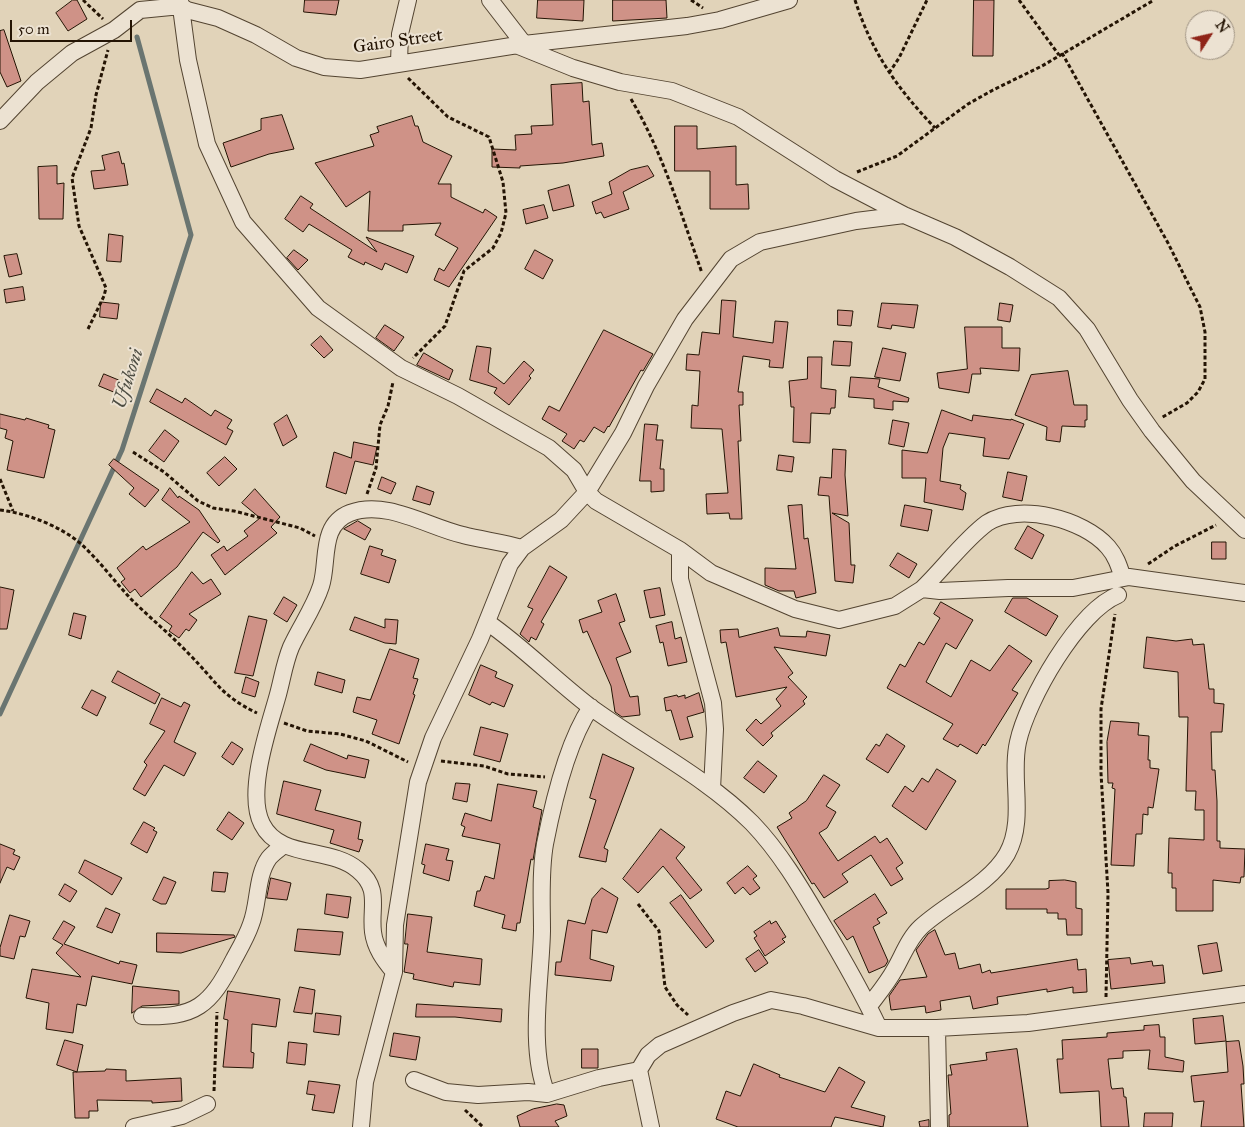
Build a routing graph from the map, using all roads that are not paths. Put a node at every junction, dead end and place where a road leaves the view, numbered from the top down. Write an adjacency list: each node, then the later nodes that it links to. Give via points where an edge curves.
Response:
1 (408, 0): 6 (street)
2 (490, 0): 5 (street)
3 (789, 0): 5 (street, Gairo Street, via 687,26)
4 (181, 3): 6 (street, Gairo Street, via 188,10 218,18 296,58 324,67 360,70); 7 (street, Gairo Street, via 140,10 114,30 72,53 37,82); 9 (street, via 188,60 206,144 242,222 318,308 397,374 458,396 549,448 574,470)
5 (520, 44): 6 (street, Gairo Street); 8 (street, via 573,68 620,82 672,91 738,116 835,179)
6 (396, 63)
7 (0, 121)
8 (904, 215): 9 (street, via 856,220 760,242 731,259 707,288 660,361 623,433); 10 (street, via 955,237 1059,298 1087,329 1130,400 1193,482)
9 (587, 492): 11 (street, via 570,513); 12 (street, via 606,508)
10 (1245, 530)
11 (522, 548): 17 (street, via 510,564); 20 (street, via 463,535 383,510 362,509 337,522 326,542 322,585 291,647 260,756 257,807 261,823)
12 (680, 550): 14 (street, via 711,573 737,586 795,609 839,620 895,606); 19 (street, via 680,579 713,703)
13 (1126, 577): 14 (street, via 1073,588); 14 (street, via 1117,559 1096,536 1080,526 1029,512 1004,515 988,524); 15 (street)
14 (922, 589)
15 (1245, 593)
16 (1118, 595): 23 (street, via 1105,600 1074,632 1027,715 1017,743 1015,821 1007,855 975,888 920,927)
17 (487, 622): 18 (street); 21 (street, via 448,701 424,765 396,916)
18 (591, 707): 19 (street); 29 (street, via 582,722 563,777 545,845 538,1060)
19 (712, 789): 23 (street, via 752,823 777,853 810,903)
20 (284, 845): 21 (street, via 337,859 357,868 366,878 374,892 373,933 377,948); 24 (street, via 269,858 261,877 252,924 218,989 201,1006 188,1012 169,1017)
21 (394, 972): 32 (street, via 365,1082)
22 (1245, 994): 26 (street, via 1028,1023)
23 (869, 1006): 25 (street)
24 (142, 1016)
25 (880, 1028): 26 (street); 27 (street, via 772,1000 660,1045 648,1055)
26 (936, 1028): 34 (street)
27 (639, 1070): 29 (street); 33 (street)
28 (414, 1080): 29 (street, via 446,1092)
29 (547, 1094)
30 (207, 1104): 31 (street, via 182,1116)
31 (134, 1127)
32 (361, 1127)
33 (650, 1127)
34 (939, 1127)

